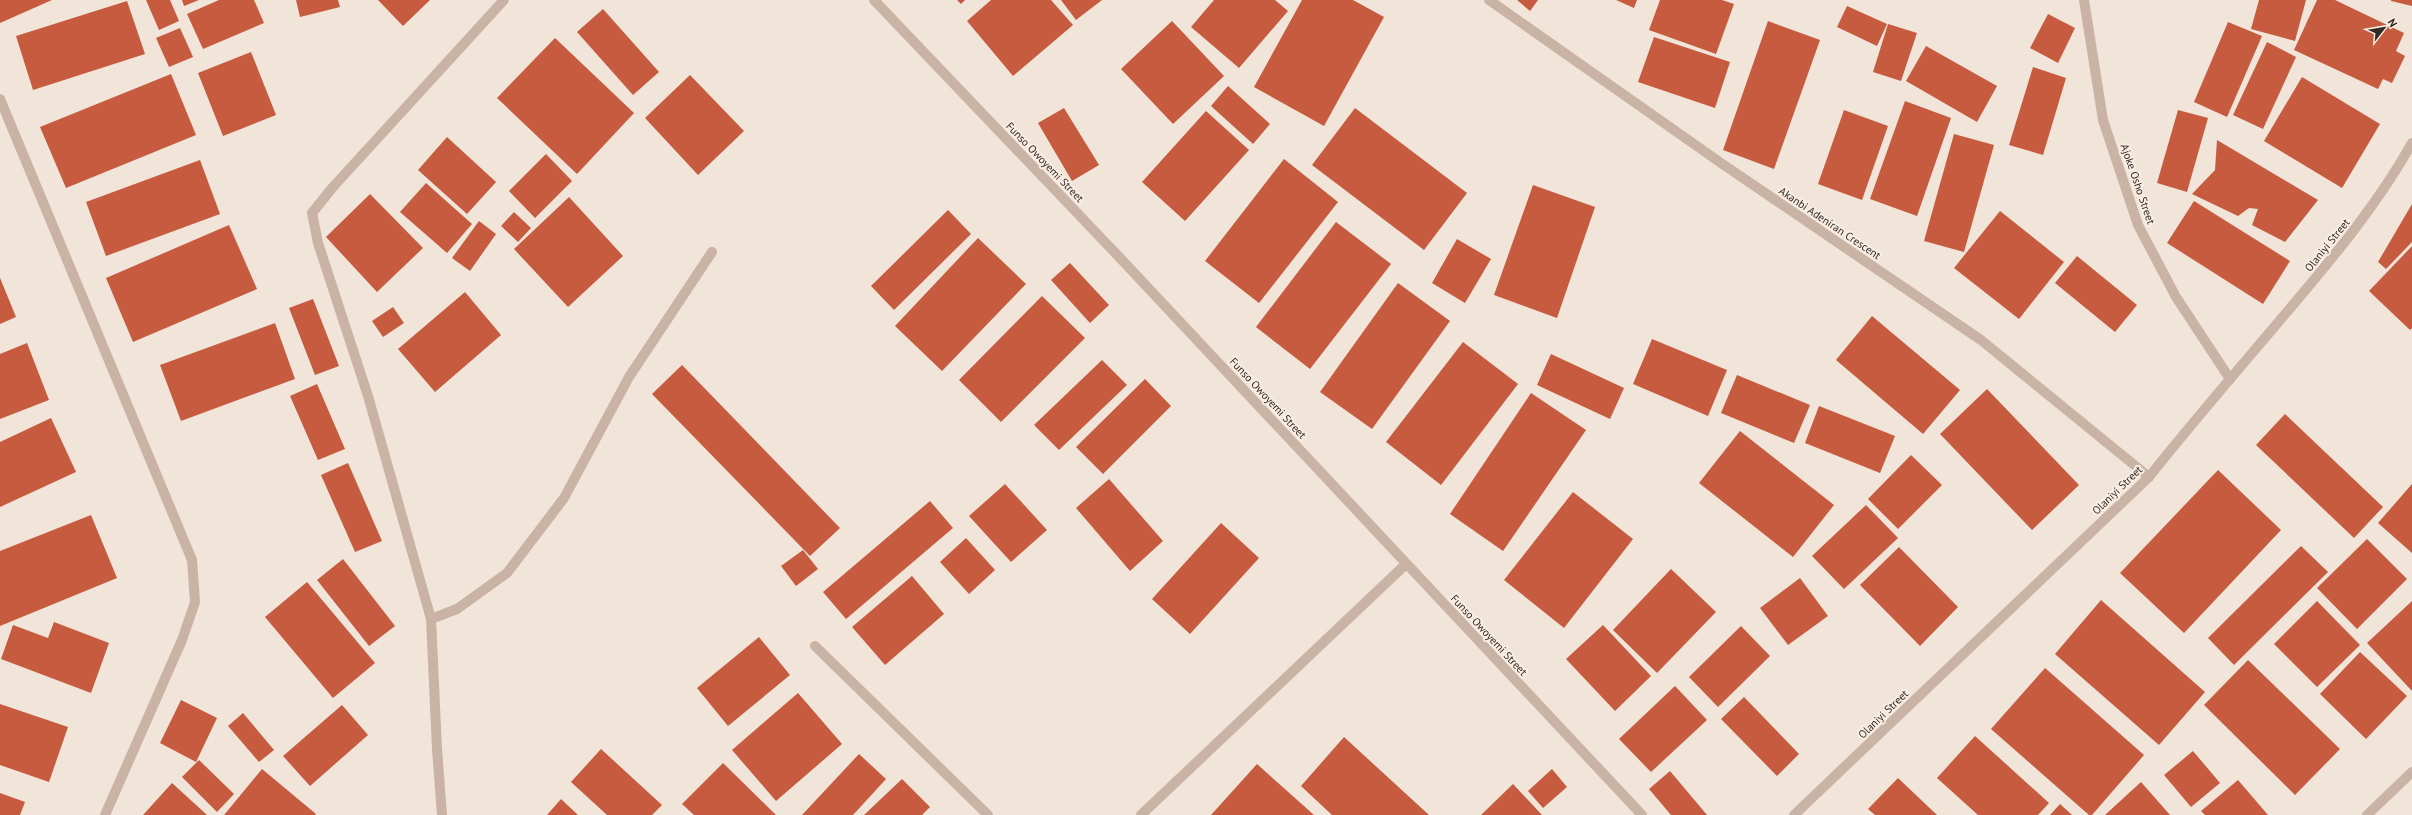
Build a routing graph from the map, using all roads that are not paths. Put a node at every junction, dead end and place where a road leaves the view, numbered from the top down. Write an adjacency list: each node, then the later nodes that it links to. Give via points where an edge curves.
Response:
1 (504, 0): 11 (street, via 312,212 318,243 368,396)
2 (874, 0): 10 (street, Funso Owoyemi Street, via 1127,265)
3 (1489, 0): 9 (street, Akanbi Adeniran Crescent, via 1721,163 1981,340)
4 (2084, 0): 8 (street, Ajoke Osho Street, via 2103,120 2138,225 2176,297)
5 (0, 99): 14 (street, via 192,560 194,602 182,640)
6 (2412, 143): 8 (street, Olaniyi Street, via 2392,179 2349,239)
7 (712, 252): 11 (street, via 629,377 564,498 507,573 457,609)
8 (2230, 379): 9 (street, Olaniyi Street)
9 (2149, 477): 19 (street, Olaniyi Street)
10 (1406, 564): 17 (street); 18 (street, Funso Owoyemi Street)
11 (431, 619): 15 (street)
12 (815, 646): 16 (street)
13 (2412, 772): 20 (street)
14 (105, 815)
15 (442, 815)
16 (988, 815)
17 (1141, 815)
18 (1642, 815)
19 (1794, 815)
20 (2368, 815)

